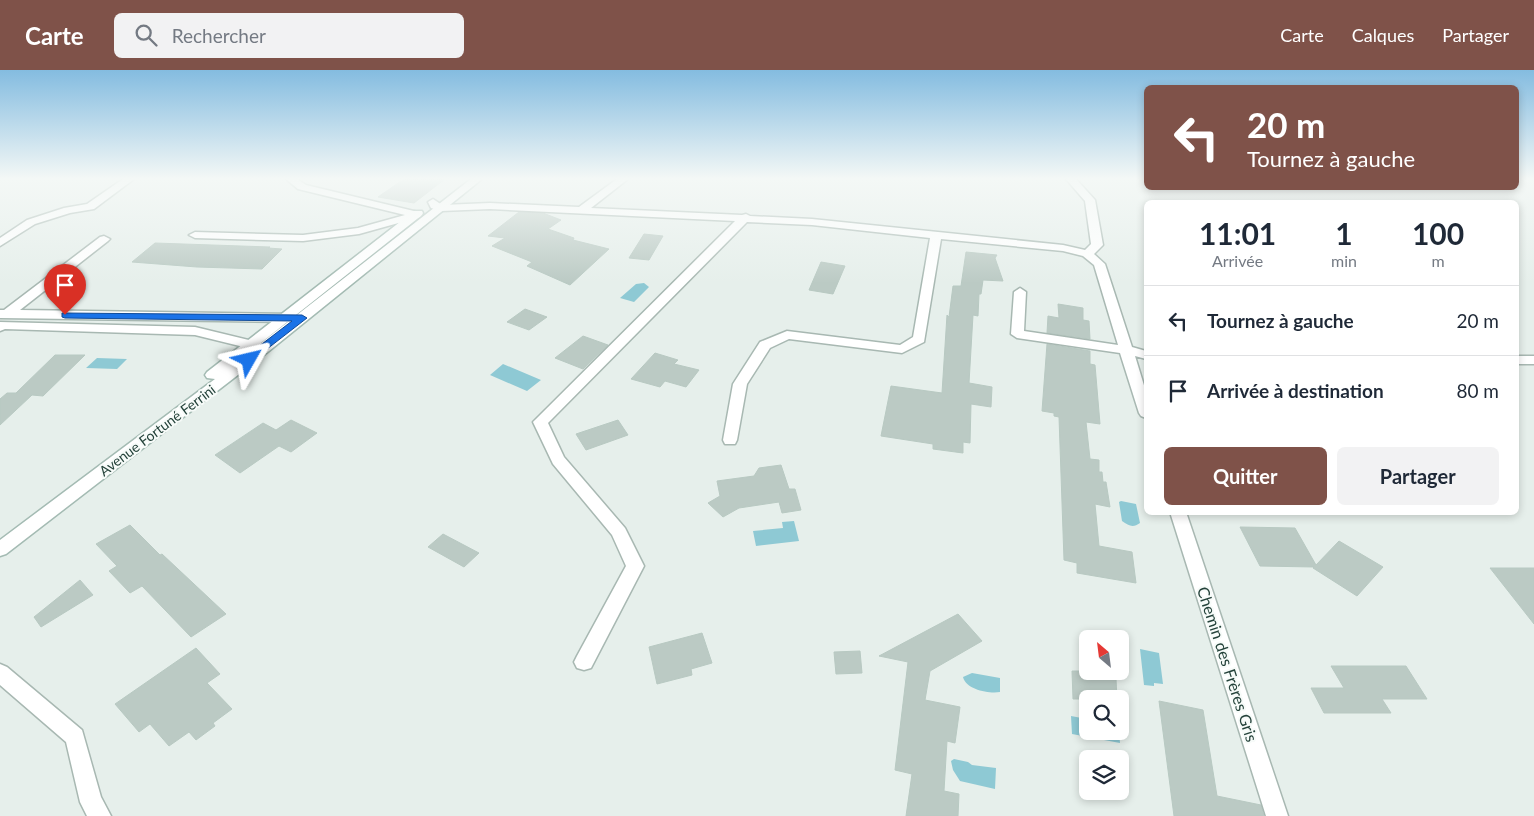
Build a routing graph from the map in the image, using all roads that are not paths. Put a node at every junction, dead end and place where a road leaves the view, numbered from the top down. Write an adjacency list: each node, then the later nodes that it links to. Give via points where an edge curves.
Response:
1 (56, 214): 11 (street, via 31,222)
2 (413, 214): 6 (street)
3 (425, 214): 6 (street, Avenue Fortuné Ferrini)
4 (660, 214): 7 (street)
5 (1092, 214): 12 (street, via 1096,245)
6 (422, 216): 9 (street, via 359,231 303,238); 14 (street, Avenue Fortuné Ferrini); 15 (street, Avenue Fortuné Ferrini)
7 (746, 218): 8 (street); 27 (street, via 540,422 558,460 619,532 635,566)
8 (936, 234): 12 (street, via 1063,248); 24 (street, via 919,339 902,350 787,335 765,345 740,384)
9 (195, 235)
10 (104, 238): 16 (street)
11 (0, 243)
12 (1087, 254): 19 (street, via 1098,264)
13 (1020, 292): 19 (street, via 1017,334)
14 (283, 318): 15 (street); 16 (street); 17 (street, Avenue Fortuné Ferrini)
15 (302, 318): 18 (street, Avenue Fortuné Ferrini)
16 (2, 319): 17 (street, via 2,325 195,331)
17 (250, 344): 18 (street); 26 (street, Avenue Fortuné Ferrini)
18 (264, 348): 26 (street, Avenue Fortuné Ferrini)
19 (1126, 350): 20 (street); 23 (street)
20 (1144, 354)
21 (1519, 360): 22 (street)
22 (1534, 360)
23 (1144, 407)
24 (730, 440)
25 (1179, 515): 30 (street, Chemin des Frères Gris)
26 (0, 547)
27 (584, 662)
28 (0, 673): 29 (street, via 75,738 91,802)
29 (100, 816)
30 (1277, 816)

